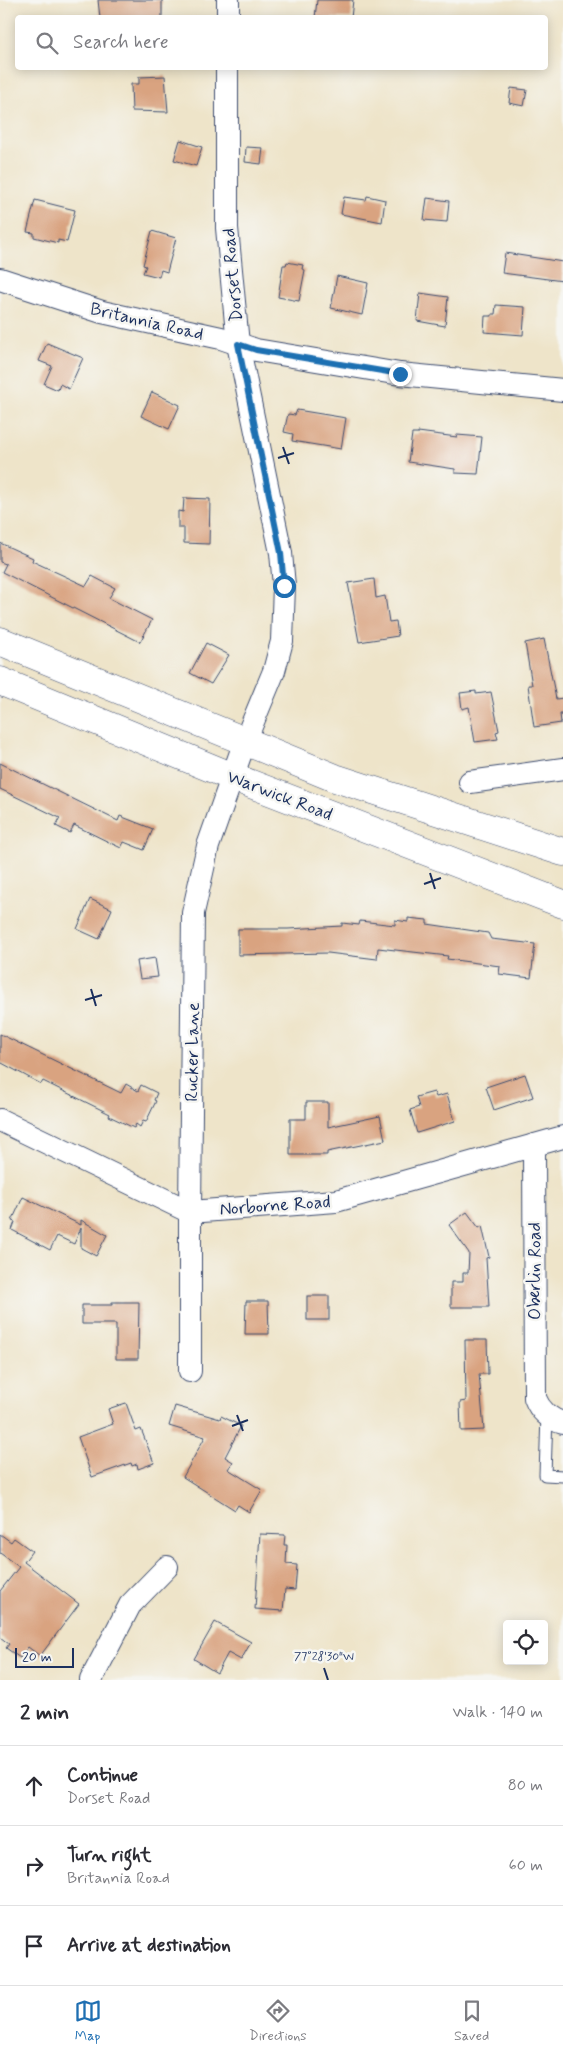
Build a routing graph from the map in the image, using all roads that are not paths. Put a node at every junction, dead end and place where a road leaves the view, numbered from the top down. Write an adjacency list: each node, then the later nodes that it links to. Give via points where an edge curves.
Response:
1 (228, 0): 2 (street)
2 (228, 15)
3 (227, 70): 5 (street, Dorset Road, via 227,228)
4 (0, 279): 5 (street, Britannia Road, via 102,312)
5 (238, 344): 6 (street, Britannia Road, via 256,350 400,374); 9 (street, Dorset Road, via 281,553 284,586 282,641 274,671)
6 (563, 390)
7 (0, 641): 9 (main road, Warwick Road)
8 (0, 681): 11 (main road, Warwick Road)
9 (245, 741): 11 (street, Rucker Lane); 13 (main road, Warwick Road, via 335,778)
10 (563, 769): 12 (street)
11 (233, 777): 14 (main road, Warwick Road); 18 (street, Rucker Lane, via 208,846 194,913)
12 (470, 782)
13 (563, 852)
14 (563, 904)
15 (0, 1120): 18 (street)
16 (563, 1137): 17 (street, Norborne Road)
17 (534, 1145): 18 (street, Norborne Road, via 336,1201); 20 (street, Oberlin Road)
18 (190, 1212): 19 (street, Rucker Lane)
19 (190, 1371)
20 (548, 1412): 21 (lane, via 545,1475)
21 (563, 1476)
22 (167, 1567): 23 (street, via 130,1605)
23 (91, 1680)

